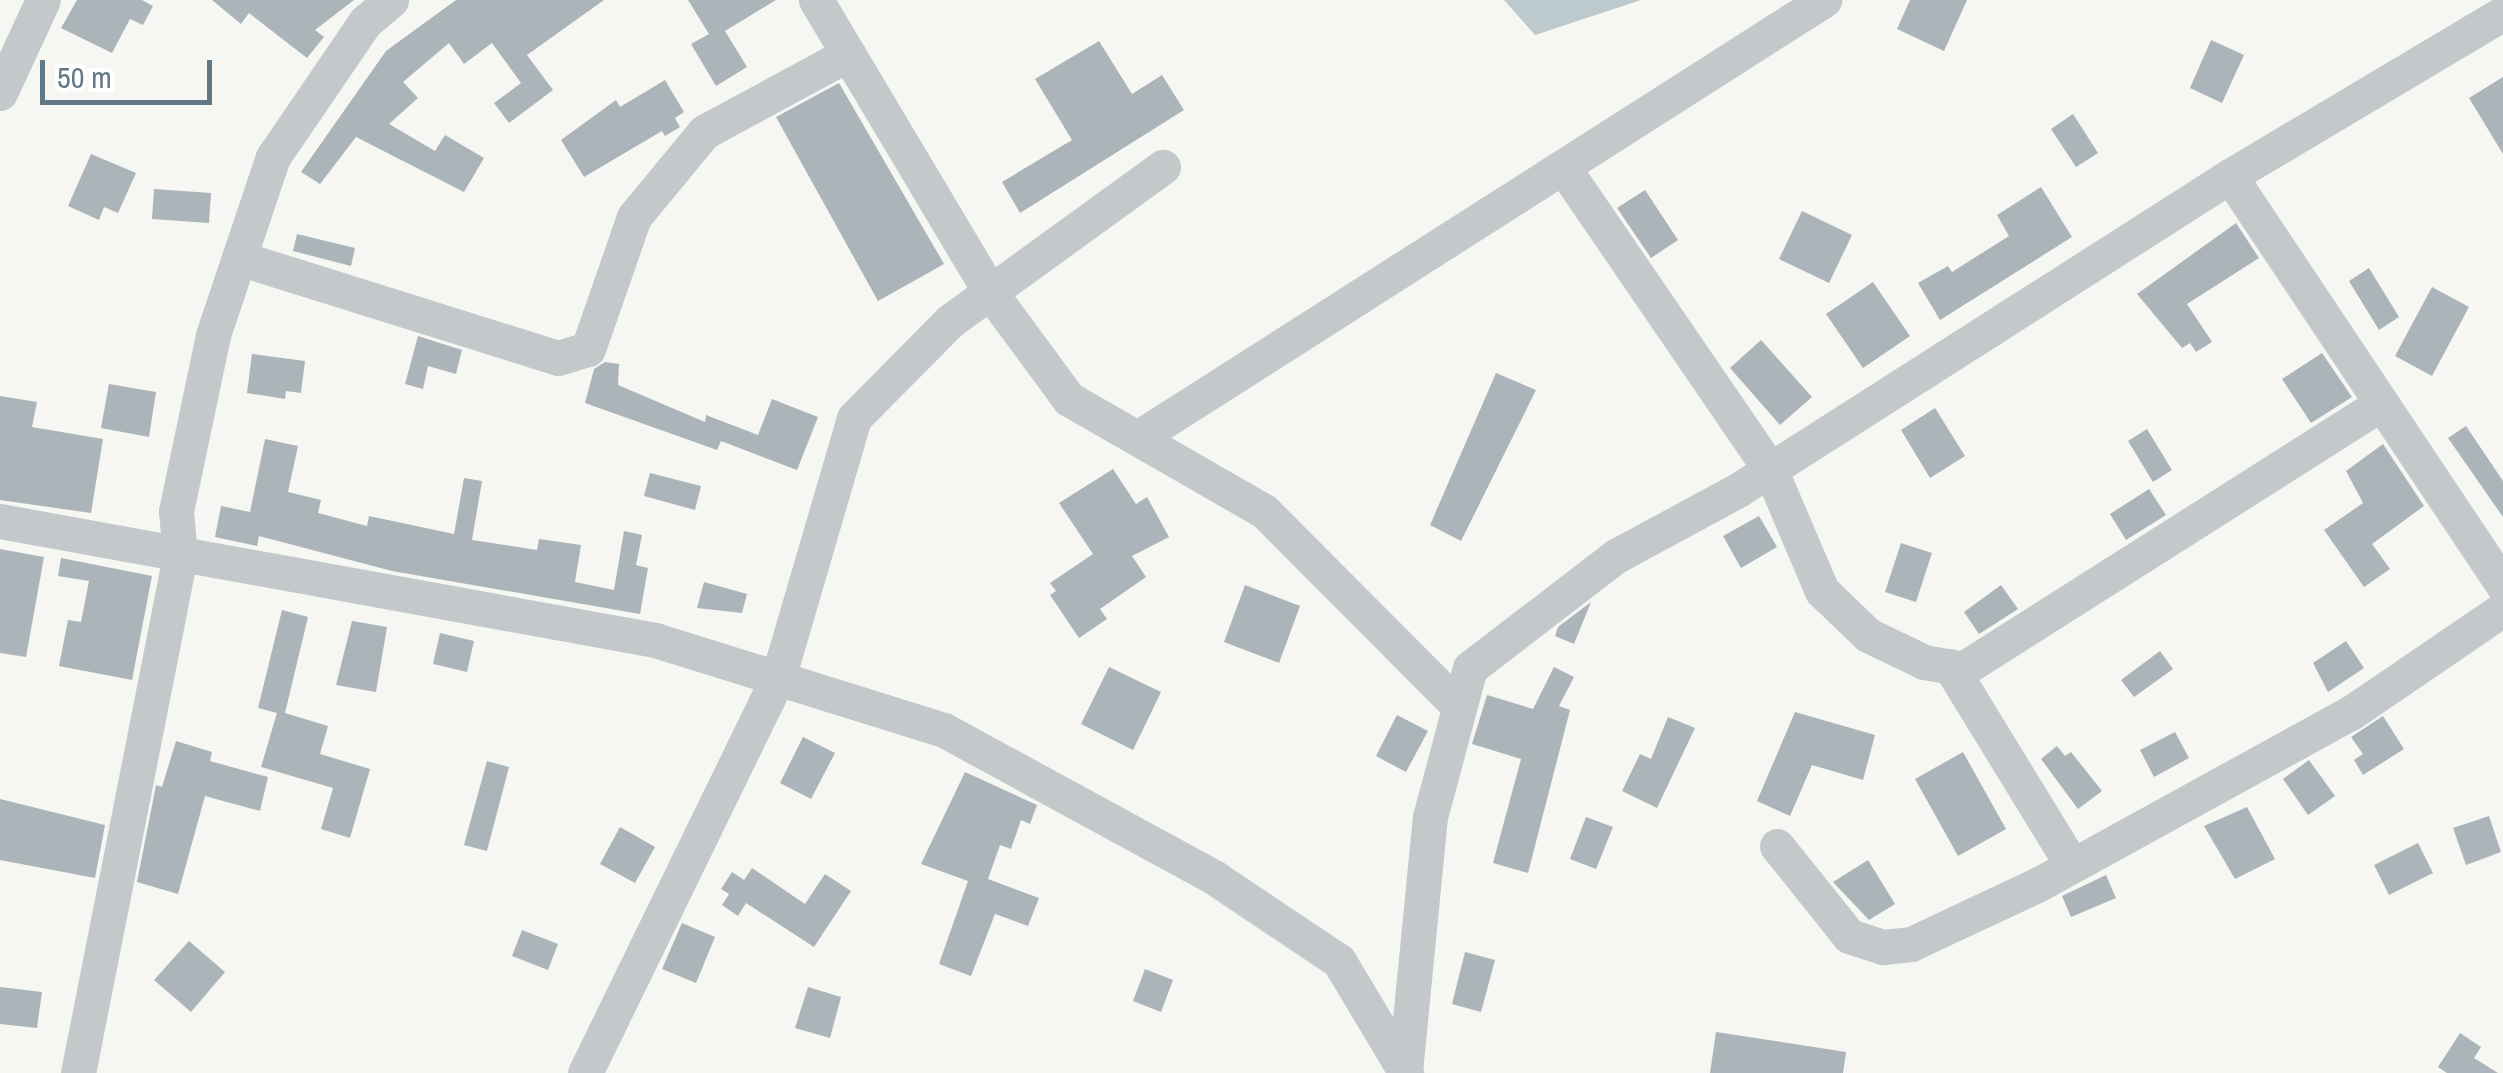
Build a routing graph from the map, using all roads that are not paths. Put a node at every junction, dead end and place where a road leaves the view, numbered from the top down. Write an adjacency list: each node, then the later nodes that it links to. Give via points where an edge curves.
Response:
1 (44, 0): 7 (street)
2 (391, 0): 11 (street, via 365,22 273,157)
3 (816, 0): 6 (street)
4 (1824, 0): 9 (street)
5 (2503, 13): 10 (street)
6 (848, 54): 11 (street, via 704,132 634,217 588,349 558,358); 12 (street)
7 (0, 93)
8 (1163, 167): 12 (street)
9 (1563, 167): 14 (street); 15 (street)
10 (2230, 176): 13 (street); 15 (street)
11 (239, 258): 17 (street, via 213,335 176,511)
12 (990, 292): 14 (street, via 1069,399); 21 (street, via 950,321 854,418)
13 (2382, 404): 18 (street); 20 (street, via 1964,669)
14 (1139, 438): 22 (street, via 1264,511)
15 (1770, 470): 20 (street, via 1822,591 1868,635 1924,662); 22 (street, via 1616,556 1470,668)
16 (0, 520): 17 (street)
17 (180, 556): 21 (street, via 655,640); 26 (street)
18 (2503, 586)
19 (2503, 609): 24 (street, via 2352,712)
20 (1950, 666): 24 (street)
21 (778, 678): 25 (street, via 944,730 1216,878 1339,961); 27 (street)
22 (1459, 708): 25 (street, via 1430,817)
23 (1777, 846): 24 (street, via 1849,936 1882,946 1911,944)
24 (2072, 866)
25 (1406, 1072)
26 (78, 1073)
27 (585, 1073)

